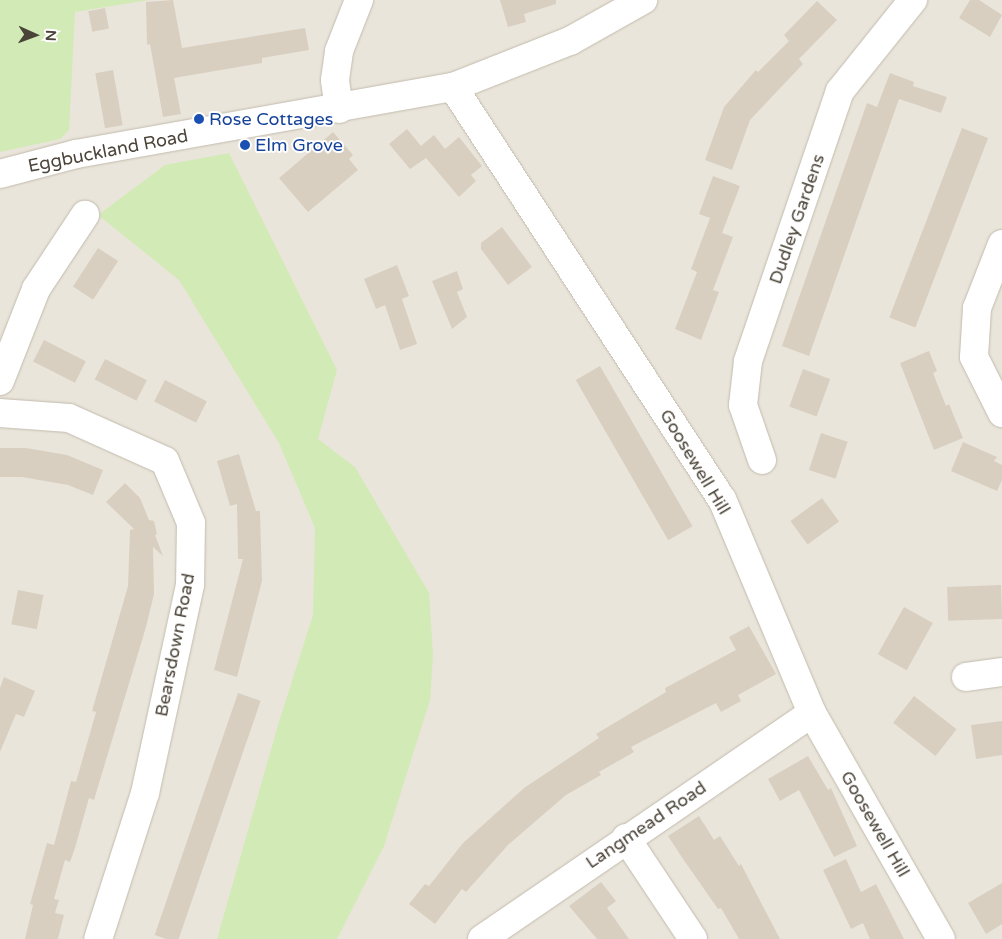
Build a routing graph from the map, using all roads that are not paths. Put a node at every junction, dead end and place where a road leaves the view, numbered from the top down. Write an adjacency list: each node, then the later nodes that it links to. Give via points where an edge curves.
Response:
1 (359, 0): 5 (street, via 339,50 334,80)
2 (642, 0): 4 (street, Eggbuckland Road, via 570,41)
3 (913, 0): 12 (street, Dudley Gardens, via 840,91 748,361 743,405)
4 (453, 87): 5 (street, Eggbuckland Road); 15 (street, Goosewell Hill, via 722,500)
5 (339, 109): 6 (street, Eggbuckland Road, via 76,154)
6 (0, 174)
7 (85, 214): 9 (street, via 36,289)
8 (1002, 244): 11 (street, via 977,308 974,357)
9 (0, 380)
10 (0, 413): 17 (street, Bearsdown Road, via 69,418 165,461 191,524 190,585 145,793)
11 (1002, 413)
12 (762, 460)
13 (1002, 672): 14 (street)
14 (966, 677)
15 (812, 713): 16 (street, Langmead Road); 20 (street, Goosewell Hill)
16 (626, 838): 18 (street, Langmead Road); 19 (street)
17 (98, 939)
18 (482, 939)
19 (693, 939)
20 (941, 939)

